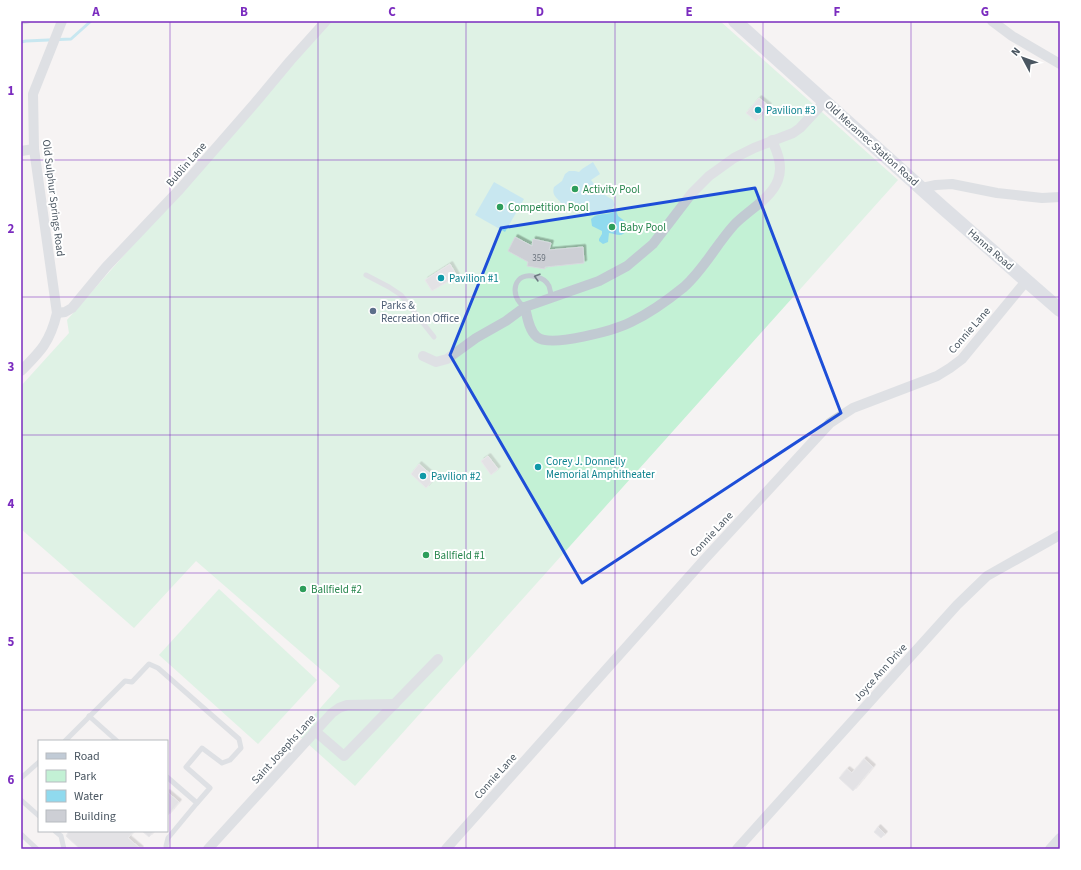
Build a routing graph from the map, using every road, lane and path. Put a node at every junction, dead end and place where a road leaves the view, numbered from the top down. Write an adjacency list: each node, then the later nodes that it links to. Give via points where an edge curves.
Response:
1 (28, 21): 5 (lane)
2 (326, 21): 19 (street, Bublin Lane, via 180,189 106,267 72,308)
3 (735, 21): 8 (street, Old Meramec Station Road)
4 (992, 21): 7 (street)
5 (21, 22)
6 (61, 26): 10 (street, Old Sulphur Springs Road, via 33,94)
7 (1060, 64)
8 (825, 101): 9 (street, via 800,128); 12 (street, Old Meramec Station Road)
9 (772, 140): 16 (street, via 734,158 709,176 692,193 653,244 640,256 599,281); 17 (street, via 780,158 781,171 778,182 765,199 733,226 695,276 653,310 618,328 579,338 544,341 534,334)
10 (34, 149): 11 (street); 19 (street, Old Sulphur Springs Road)
11 (21, 151)
12 (922, 188): 13 (street, Old Meramec Station Road, via 952,184 997,193 1042,198); 15 (street, Hanna Road)
13 (1060, 197)
14 (366, 275): 20 (lane, via 401,296)
15 (1027, 280): 18 (street, Hanna Road); 43 (street, Connie Lane, via 962,359 950,368 936,376 853,408 830,423)
16 (551, 298): 17 (street); 17 (lane, one-way to 17, via 549,285 545,281 532,275 525,276 517,282 515,288 520,304)
17 (525, 307): 21 (street, via 446,359 436,362)
18 (1060, 310)
19 (57, 313): 22 (street, Old Sulphur Springs Road, via 46,343)
20 (434, 337)
21 (423, 356)
22 (21, 371)
23 (1060, 535): 44 (street, Joyce Ann Drive, via 987,576 957,605)
24 (438, 660): 25 (street)
25 (395, 704): 27 (street, Saint Josephs Lane, via 347,705 338,708); 27 (street, via 344,756)
26 (89, 716): 28 (lane); 29 (lane); 34 (lane, via 125,681 132,682 149,664 158,668 239,740 241,748 230,760 222,763 202,748 186,767 210,788)
27 (315, 732): 42 (street, Saint Josephs Lane)
28 (66, 740)
29 (116, 740)
30 (38, 763): 32 (lane)
31 (168, 777): 34 (lane)
32 (21, 778)
33 (21, 800): 35 (lane)
34 (197, 804): 41 (lane, via 168,838)
35 (38, 815)
36 (56, 832): 40 (lane, via 61,836)
37 (21, 834): 39 (lane)
38 (1060, 838): 45 (street)
39 (37, 849)
40 (64, 849)
41 (167, 849)
42 (208, 849)
43 (446, 849)
44 (738, 849)
45 (1050, 849)

